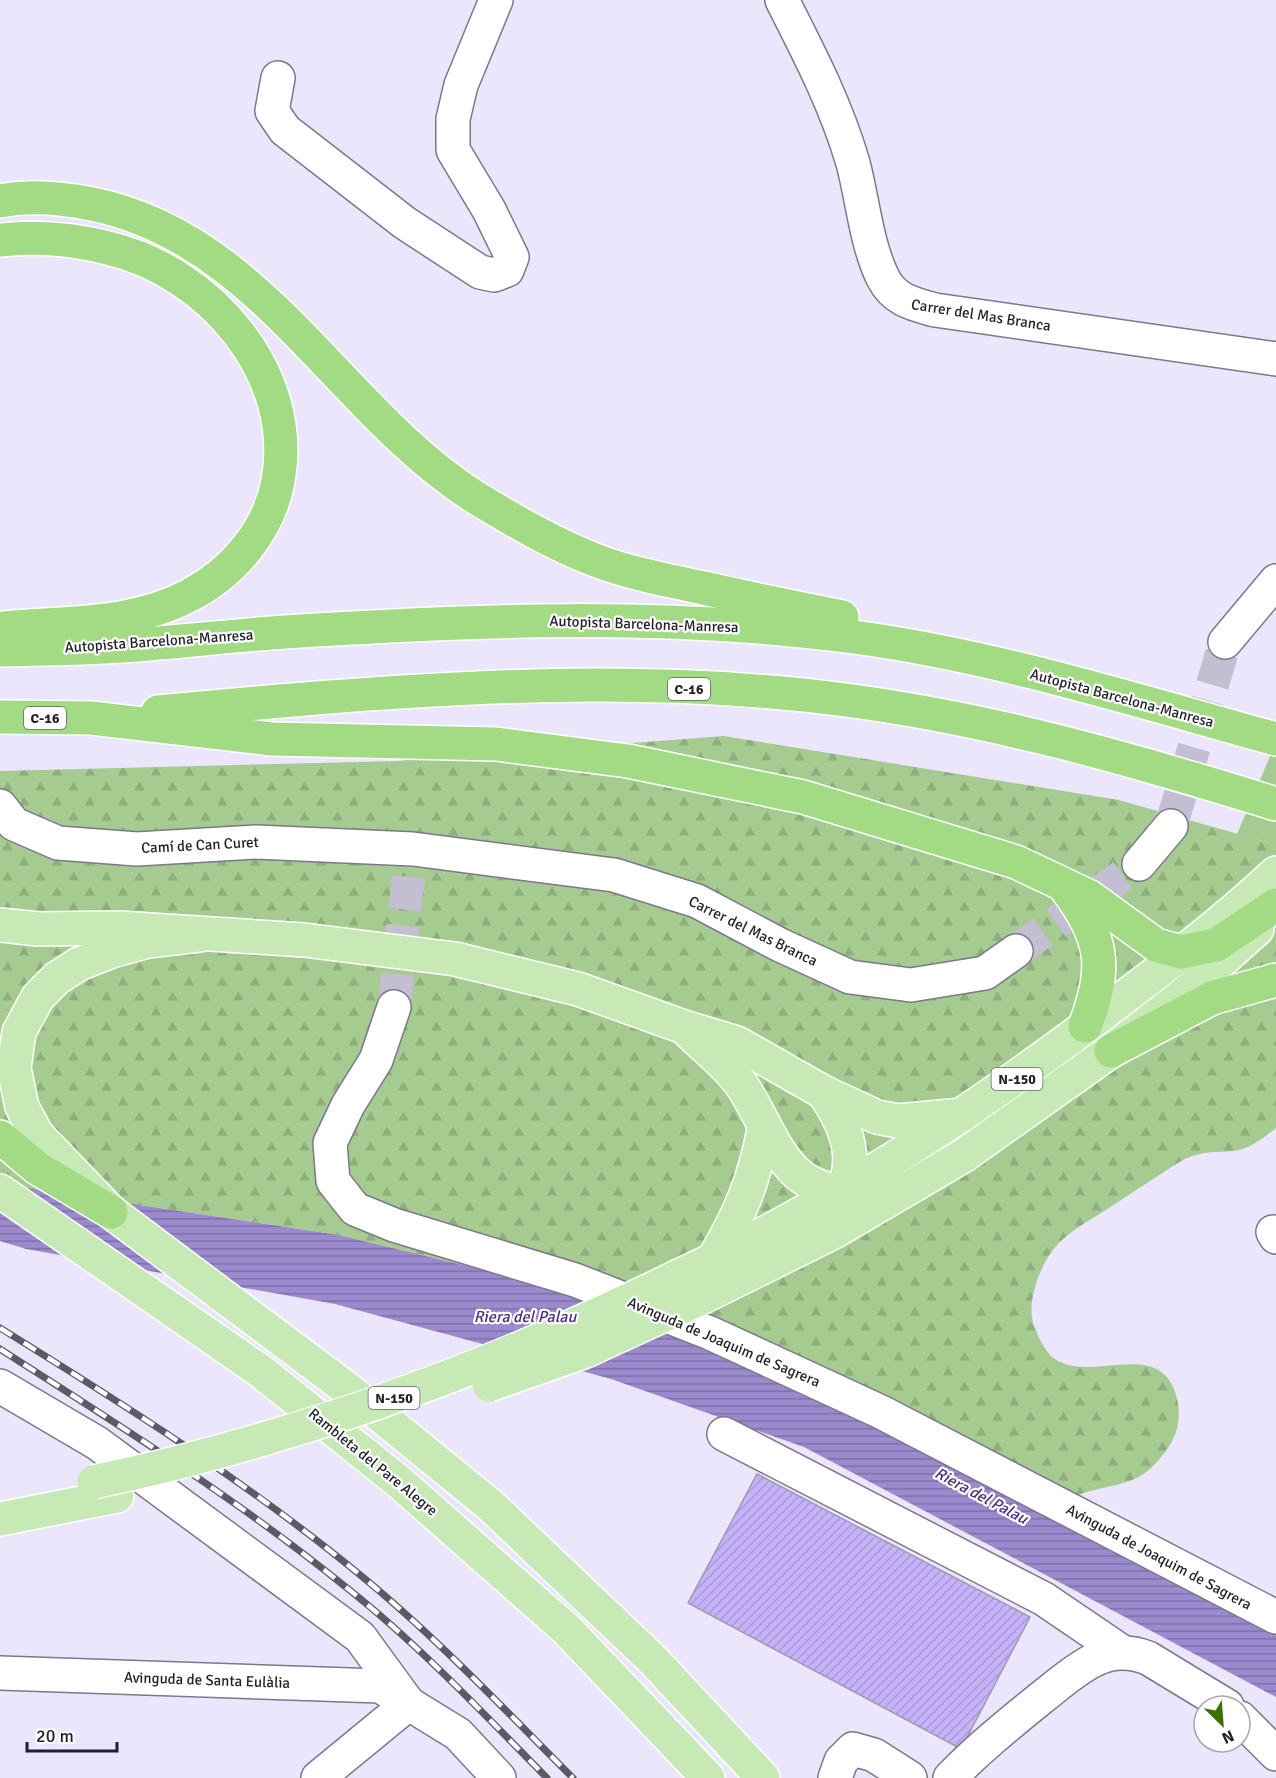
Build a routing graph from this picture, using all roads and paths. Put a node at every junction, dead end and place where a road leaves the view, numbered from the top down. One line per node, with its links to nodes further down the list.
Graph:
1 (496, 0): 3 (street)
2 (782, 0): 6 (street, Carrer del Mas Branca)
3 (278, 78)
4 (0, 201): 11 (highway)
5 (0, 240): 8 (highway)
6 (1276, 359)
7 (1276, 581): 9 (street)
8 (0, 629)
9 (1225, 642)
10 (0, 650): 11 (highway, Autopista Barcelona-Manresa)
11 (966, 659): 14 (highway, Autopista Barcelona-Manresa)
12 (0, 717): 13 (highway, C-16)
13 (91, 718): 15 (highway, C-16); 21 (highway)
14 (1276, 739)
15 (1276, 804)
16 (0, 806): 18 (street, Camí de Can Curet)
17 (1171, 826): 19 (street)
18 (411, 856): 25 (street, Carrer del Mas Branca)
19 (1139, 864)
20 (1275, 885): 26 (highway)
21 (1064, 886): 26 (highway); 29 (highway)
22 (1276, 911): 31 (main road, N-150)
23 (0, 925): 24 (main road)
24 (199, 935): 30 (main road); 39 (main road)
25 (1016, 951)
26 (1181, 952): 29 (main road, N-150)
27 (1276, 980): 31 (highway)
28 (394, 1006): 48 (street, Avinguda de Joaquim de Sagrera)
29 (1086, 1026): 33 (main road, N-150)
30 (684, 1028): 32 (main road); 34 (main road)
31 (1111, 1051): 36 (main road, N-150)
32 (823, 1092): 33 (main road); 38 (main road)
33 (962, 1116): 38 (main road, N-150)
34 (764, 1129): 38 (main road); 40 (main road)
35 (0, 1137): 39 (highway)
36 (963, 1156): 38 (main road); 41 (main road, N-150)
37 (0, 1191): 57 (main road, Rambleta del Pare Alegre)
38 (842, 1192): 40 (main road, N-150); 41 (main road)
39 (111, 1212): 58 (main road)
40 (713, 1260): 42 (main road, N-150)
41 (778, 1260): 42 (main road, N-150)
42 (690, 1287): 45 (main road, N-150, bridge)
43 (0, 1386): 52 (street)
44 (724, 1434): 49 (street)
45 (105, 1489): 46 (main road, N-150); 47 (main road, N-150)
46 (0, 1498)
47 (0, 1519)
48 (1276, 1617)
49 (1122, 1652): 51 (street); 61 (street)
50 (0, 1673): 52 (street, Avinguda de Santa Eulàlia)
51 (1207, 1694)
52 (408, 1704): 55 (street); 56 (street, Avinguda de Santa Eulàlia)
53 (1252, 1730): 54 (street)
54 (1276, 1754)
55 (318, 1778)
56 (499, 1778)
57 (708, 1778)
58 (763, 1778)
59 (835, 1778): 60 (street)
60 (910, 1778)
61 (950, 1778)

